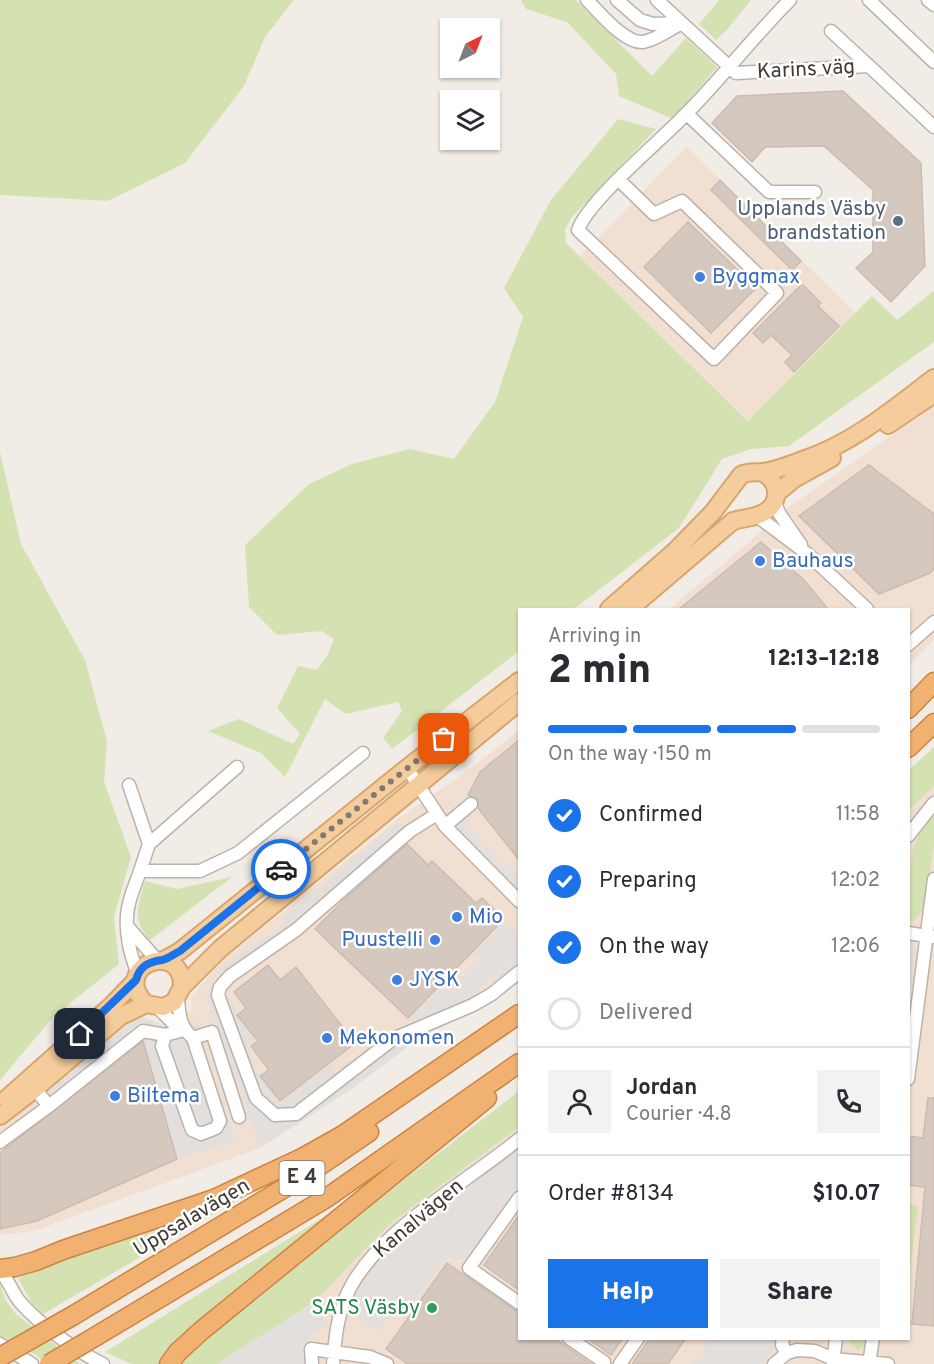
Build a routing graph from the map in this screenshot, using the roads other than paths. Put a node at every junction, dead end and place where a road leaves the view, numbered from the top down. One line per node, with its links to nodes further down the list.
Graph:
1 (587, 0): 8 (street)
2 (617, 0): 8 (street)
3 (790, 0): 12 (street, Karins väg)
4 (869, 0): 10 (street)
5 (928, 0): 7 (street)
6 (659, 1): 8 (street)
7 (934, 5)
8 (682, 23): 12 (street)
9 (831, 31): 11 (street)
10 (934, 62)
11 (869, 66): 12 (street, Karins väg); 14 (street, Karins väg)
12 (729, 67): 13 (street, Karins väg)
13 (687, 114): 15 (street, Karins väg); 16 (street)
14 (934, 127)
15 (619, 180): 15 (street, Karins väg)
16 (815, 192)
17 (934, 378): 19 (main road)
18 (934, 393): 21 (main road)
19 (762, 472): 20 (main road); 21 (main road)
20 (732, 488): 22 (main road); 24 (main road)
21 (776, 497): 22 (main road); 23 (street)
22 (753, 516): 23 (street); 25 (main road)
23 (809, 555): 26 (street)
24 (610, 608)
25 (631, 608)
26 (866, 608)
27 (934, 622): 28 (street)
28 (910, 643)
29 (518, 682): 37 (main road)
30 (934, 682): 32 (highway)
31 (518, 703): 38 (main road)
32 (910, 707)
33 (934, 723): 34 (highway)
34 (910, 746)
35 (363, 753): 46 (street)
36 (237, 767): 45 (street)
37 (407, 768): 38 (street); 52 (main road)
38 (418, 784): 42 (street); 55 (main road)
39 (129, 785): 45 (street)
40 (934, 803): 44 (street)
41 (471, 804): 43 (street)
42 (437, 814): 43 (street); 53 (street)
43 (445, 826): 48 (street)
44 (910, 833)
45 (148, 844): 46 (street)
46 (140, 871): 49 (street)
47 (934, 879): 51 (street)
48 (518, 900)
49 (127, 925): 52 (street); 54 (street)
50 (910, 933): 51 (street)
51 (931, 937): 62 (street)
52 (160, 960): 54 (main road); 55 (main road)
53 (518, 973)
54 (137, 977): 56 (main road); 65 (main road)
55 (180, 992): 56 (main road); 59 (street)
56 (151, 1005): 59 (street); 64 (main road)
57 (518, 1015): 72 (highway)
58 (518, 1025): 81 (highway, Uppsalavägen / E 4, bridge)
59 (185, 1033): 60 (street); 60 (street); 68 (street)
60 (165, 1035): 66 (street)
61 (518, 1064): 87 (highway, E 4, bridge)
62 (910, 1067)
63 (518, 1074): 89 (highway)
64 (35, 1089): 66 (street); 67 (main road)
65 (0, 1105)
66 (49, 1106): 70 (street)
67 (0, 1116)
68 (239, 1117)
69 (518, 1140): 82 (street, Kanalvägen)
70 (0, 1142)
71 (518, 1199): 73 (street)
72 (0, 1270): 88 (street)
73 (518, 1302)
74 (572, 1340): 84 (street)
75 (637, 1340): 92 (street)
76 (783, 1340): 80 (street)
77 (836, 1340): 83 (street)
78 (873, 1340): 85 (street)
79 (0, 1344): 86 (street)
80 (787, 1353): 83 (street); 93 (street)
81 (0, 1357)
82 (334, 1358): 90 (street); 91 (street)
83 (833, 1361): 85 (street)
84 (604, 1362)
85 (869, 1363): 94 (street)
86 (32, 1364)
87 (49, 1364)
88 (103, 1364)
89 (169, 1364)
90 (312, 1364)
91 (387, 1364)
92 (620, 1364)
93 (774, 1364)
94 (888, 1364)

